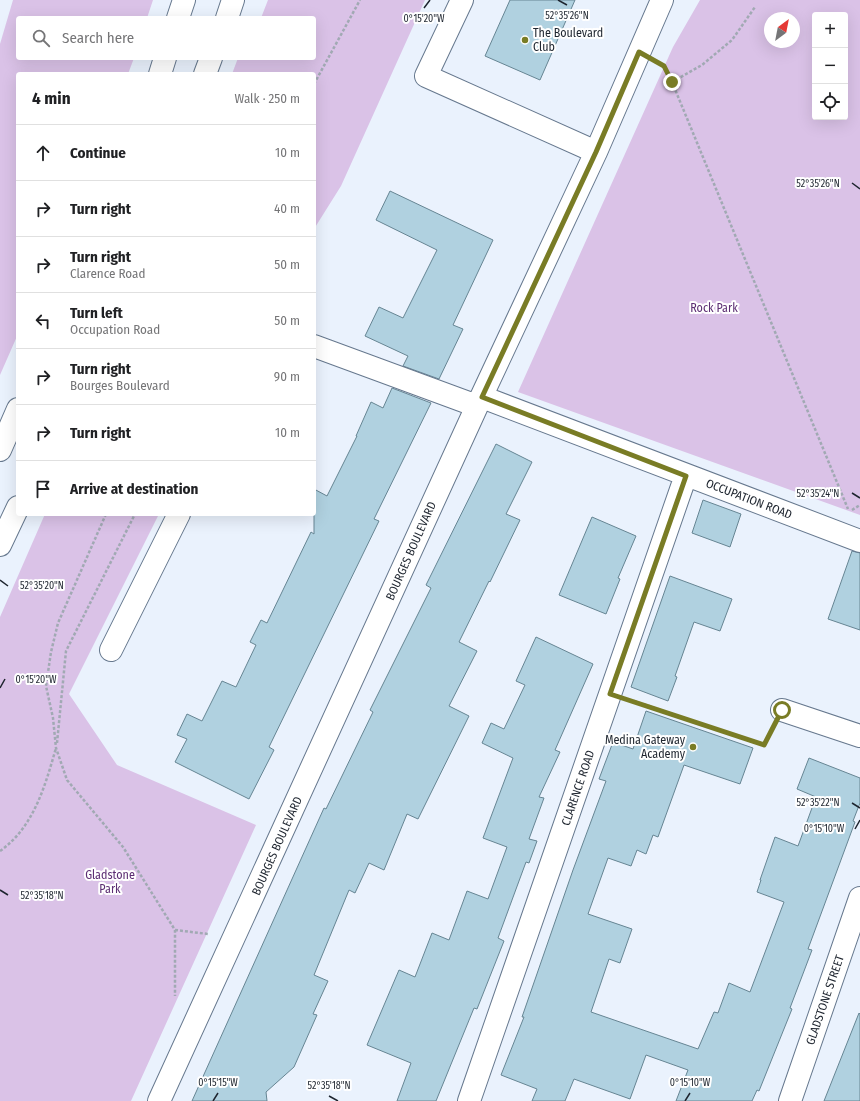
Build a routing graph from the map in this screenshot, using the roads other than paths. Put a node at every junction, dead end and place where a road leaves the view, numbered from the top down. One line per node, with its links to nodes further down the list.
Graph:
1 (184, 0): 5 (street)
2 (234, 0): 6 (street)
3 (462, 0): 11 (street)
4 (662, 0): 11 (street, BOURGES BOULEVARD)
5 (179, 16)
6 (228, 16)
7 (164, 60): 9 (street)
8 (211, 60): 10 (street)
9 (161, 72)
10 (206, 72)
11 (596, 152): 13 (street, BOURGES BOULEVARD)
12 (316, 347): 13 (street, OCCUPATION ROAD)
13 (479, 401): 16 (street, OCCUPATION ROAD); 25 (street, BOURGES BOULEVARD)
14 (16, 414): 15 (street)
15 (0, 450)
16 (686, 476): 19 (street, OCCUPATION ROAD); 26 (street, CLARENCE ROAD)
17 (16, 511): 20 (street)
18 (178, 516): 21 (street)
19 (860, 541)
20 (0, 545)
21 (111, 650)
22 (782, 710): 23 (street)
23 (860, 736)
24 (860, 898): 27 (street, GLADSTONE STREET)
25 (159, 1101)
26 (469, 1101)
27 (790, 1101)

